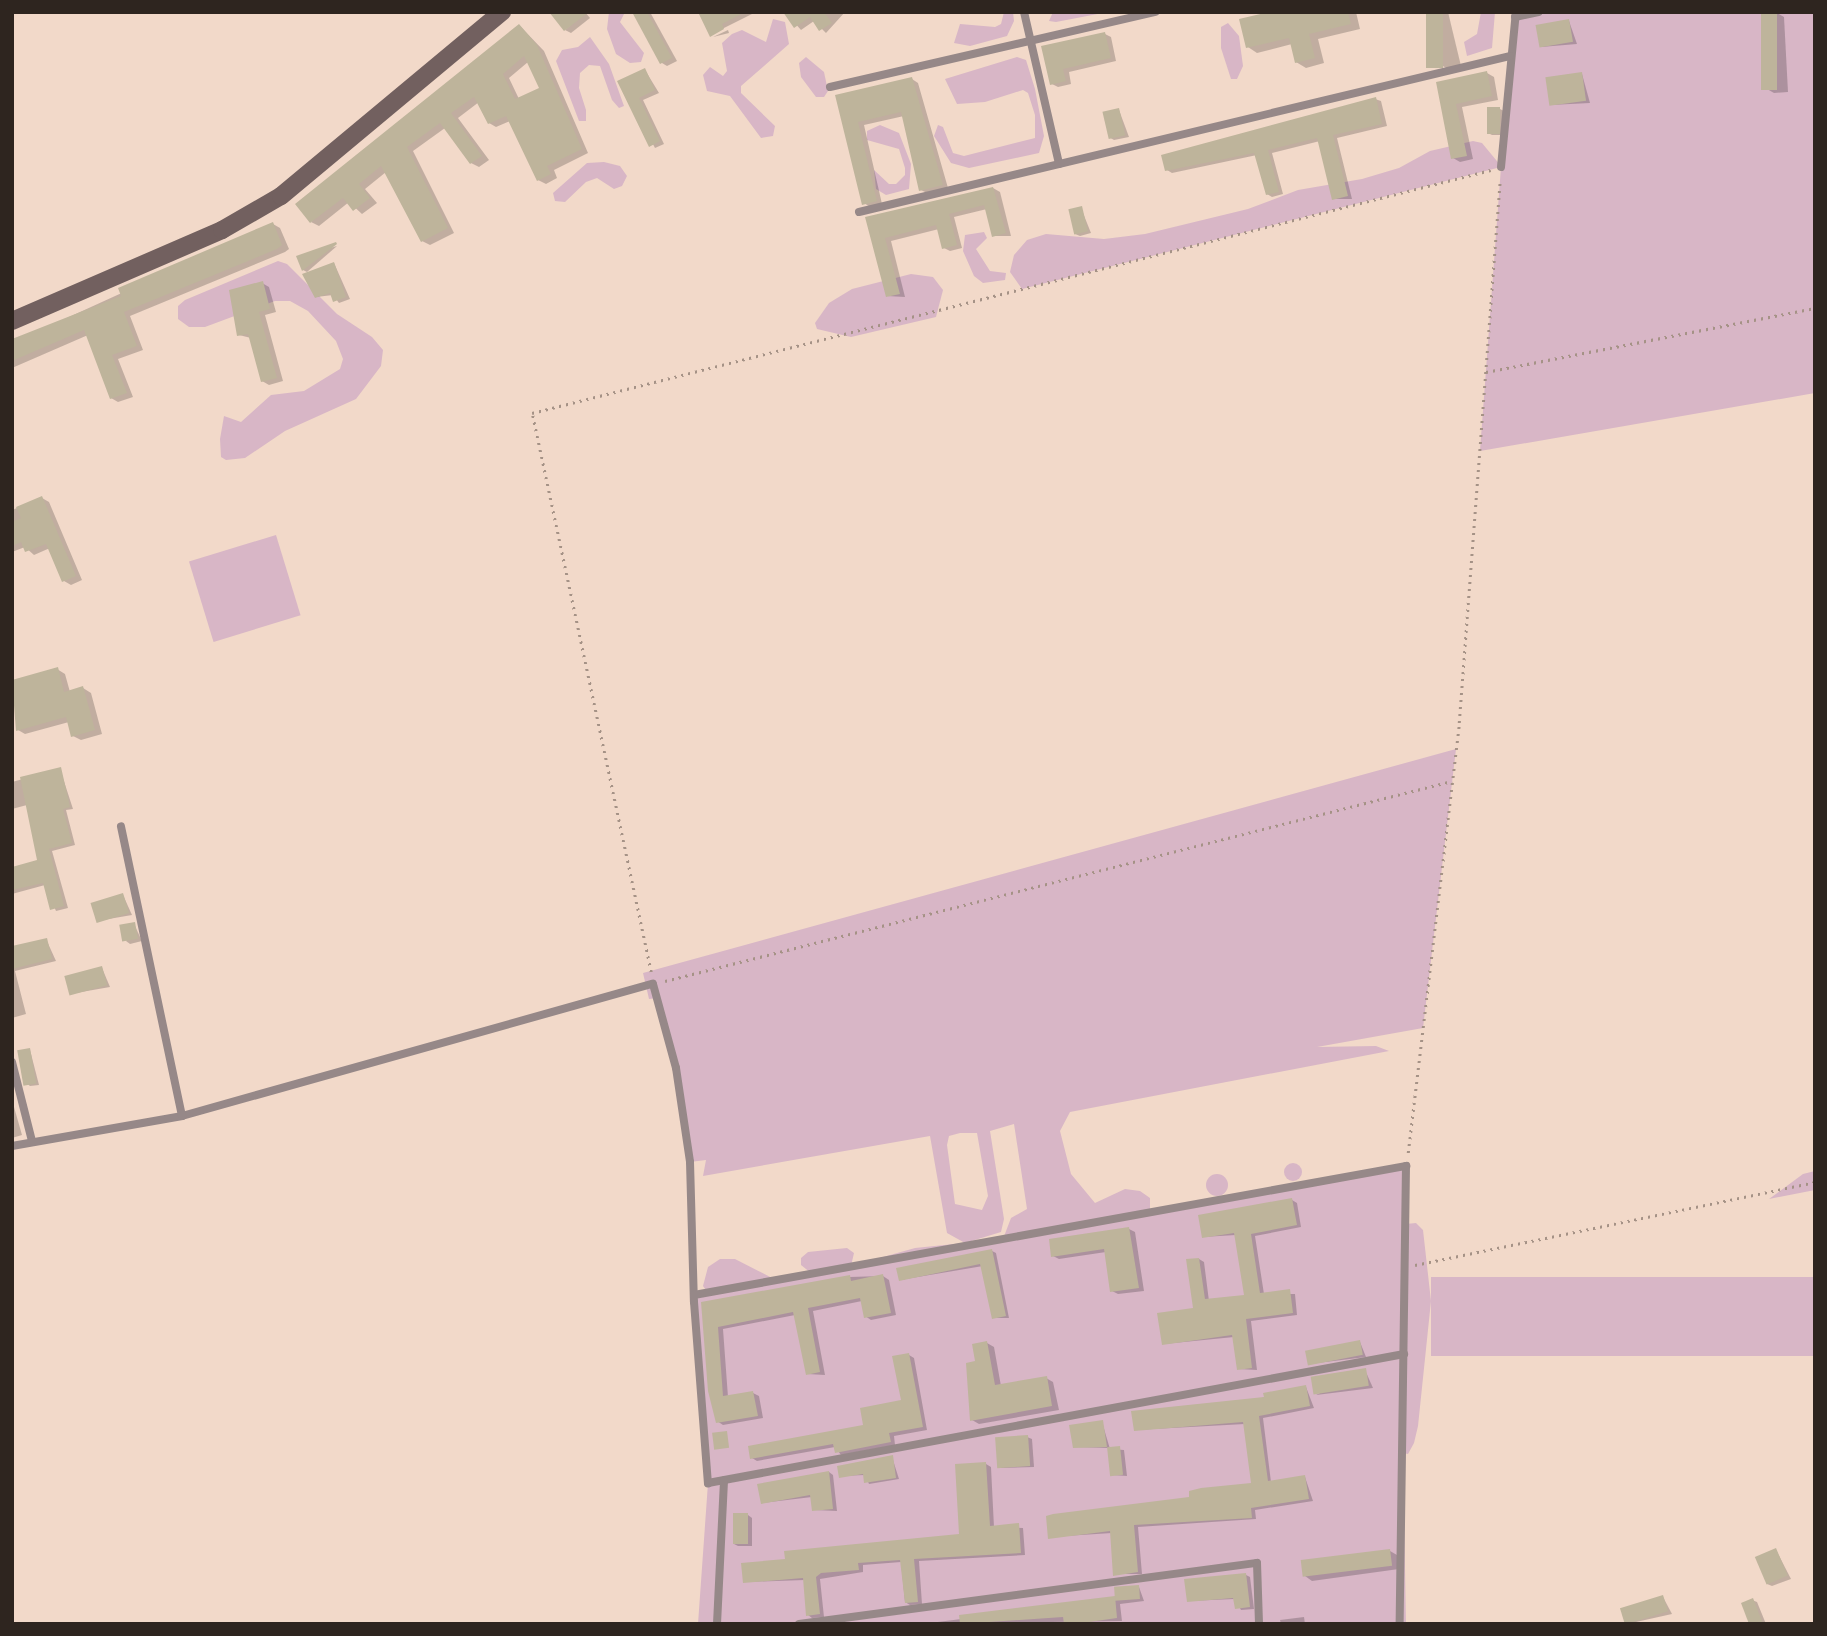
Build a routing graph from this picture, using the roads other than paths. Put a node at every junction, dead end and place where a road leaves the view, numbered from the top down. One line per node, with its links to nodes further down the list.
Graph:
1 (502, 12): 12 (main road)
2 (1024, 12): 6 (lane)
3 (1155, 12): 6 (lane)
4 (1538, 12): 5 (lane)
5 (1515, 14): 7 (lane)
6 (1031, 41): 8 (lane); 9 (lane)
7 (1510, 56): 9 (lane); 10 (lane)
8 (831, 87)
9 (1059, 164): 11 (lane)
10 (1502, 167)
11 (859, 212)
12 (12, 320)
13 (121, 826): 15 (lane)
14 (12, 1062): 16 (lane)
15 (183, 1116): 16 (lane); 18 (lane)
16 (33, 1141): 17 (lane)
17 (12, 1146)
18 (694, 1295): 19 (lane); 20 (lane)
19 (1404, 1354): 20 (lane); 24 (lane)
20 (724, 1480): 21 (lane)
21 (717, 1624)
22 (799, 1624): 23 (lane)
23 (1259, 1624)
24 (1400, 1624)

